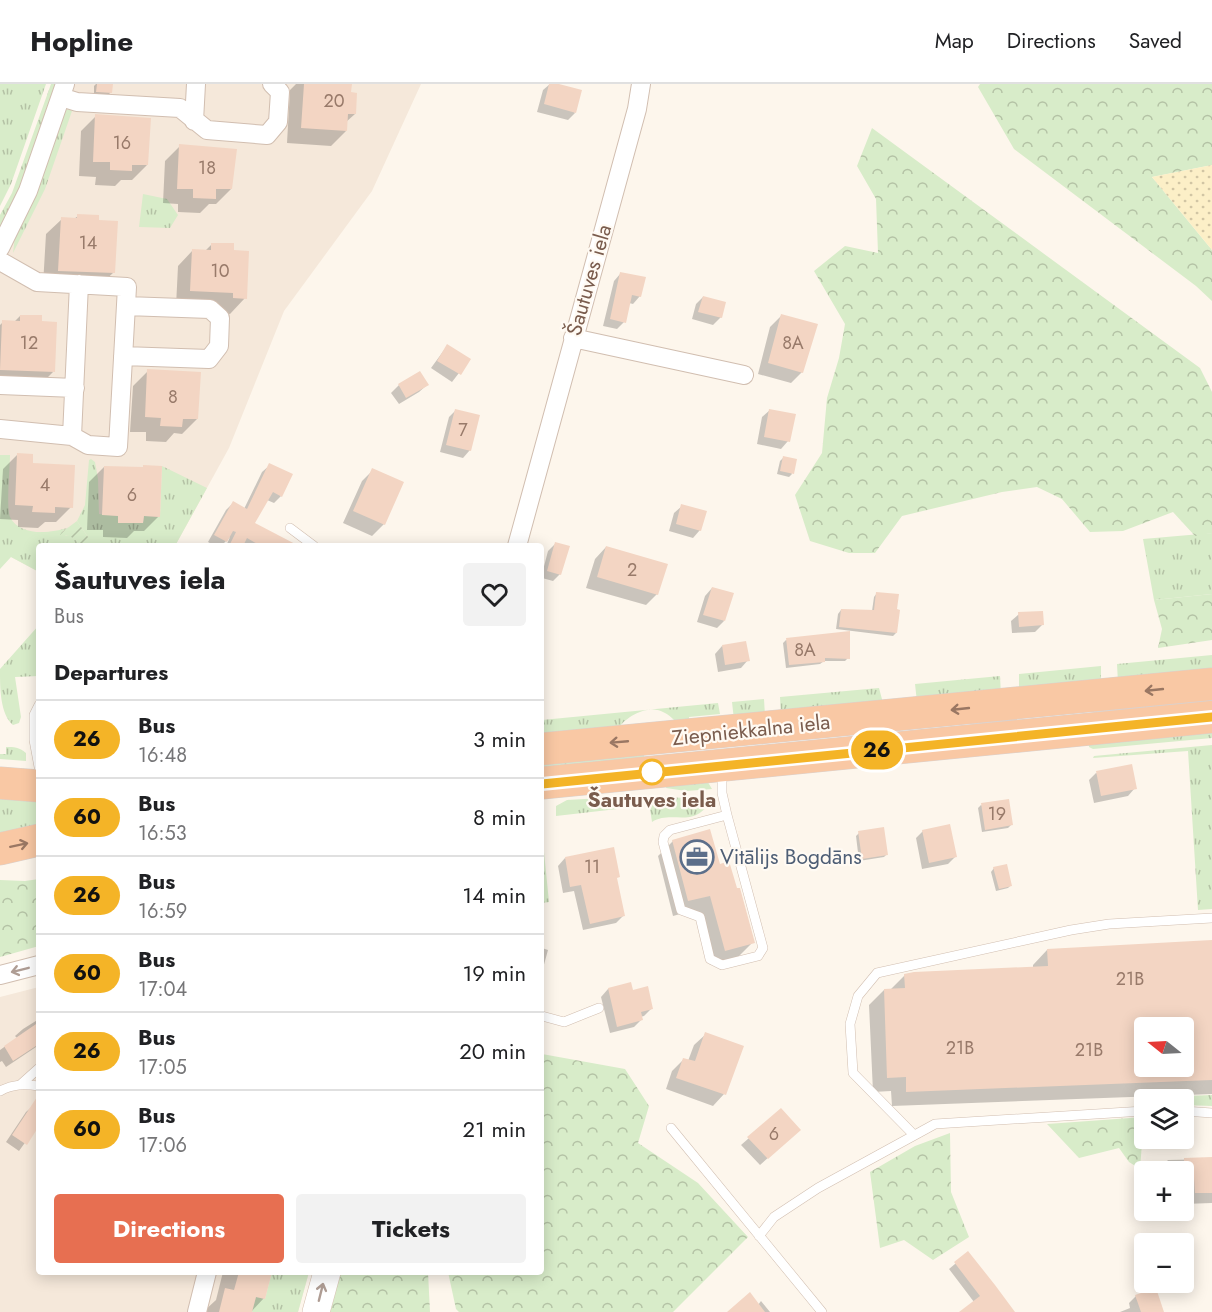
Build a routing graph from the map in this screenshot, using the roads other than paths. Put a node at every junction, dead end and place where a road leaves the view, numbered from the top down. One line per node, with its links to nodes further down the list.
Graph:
1 (196, 84): 5 (street)
2 (272, 84): 5 (street)
3 (641, 84): 10 (street, Šautuves iela)
4 (63, 90): 5 (street); 6 (street)
5 (194, 121)
6 (0, 248)
7 (0, 261): 8 (street)
8 (79, 284): 9 (street); 14 (street)
9 (126, 306): 11 (street); 11 (street)
10 (573, 338): 12 (street); 19 (street, Šautuves iela)
11 (123, 356): 16 (street)
12 (744, 375)
13 (0, 385): 14 (street)
14 (75, 388): 16 (street)
15 (0, 429): 16 (street)
16 (72, 436)
17 (290, 528): 18 (lane)
18 (310, 543)
19 (518, 543)
20 (1212, 684): 24 (highway, Ziepniekkalna iela, one-way to 24)
21 (36, 711): 23 (lane)
22 (1212, 717): 26 (highway, Ziepniekkalna iela)
23 (36, 732)
24 (660, 738): 25 (highway, Ziepniekkalna iela, one-way to 25); 27 (highway)
25 (544, 749)
26 (722, 765): 27 (highway, Ziepniekkalna iela); 31 (lane)
27 (665, 771): 29 (highway, Ziepniekkalna iela)
28 (0, 783): 30 (highway)
29 (544, 783)
30 (36, 786)
31 (727, 815): 31 (lane)
32 (36, 841): 33 (highway, one-way to 32)
33 (0, 849)
34 (1212, 918): 47 (lane)
35 (36, 966): 36 (street, one-way to 36)
36 (0, 975)
37 (599, 1008): 38 (lane)
38 (544, 1017)
39 (36, 1071): 40 (lane)
40 (20, 1085): 41 (lane); 42 (lane)
41 (36, 1086)
42 (0, 1091)
43 (1134, 1112): 47 (lane)
44 (1194, 1112): 45 (lane)
45 (1212, 1113)
46 (671, 1128): 48 (lane)
47 (914, 1135): 48 (lane)
48 (759, 1236): 53 (lane)
49 (206, 1275): 51 (street)
50 (326, 1275): 52 (main road, one-way to 50)
51 (197, 1312)
52 (316, 1312)
53 (822, 1312)

